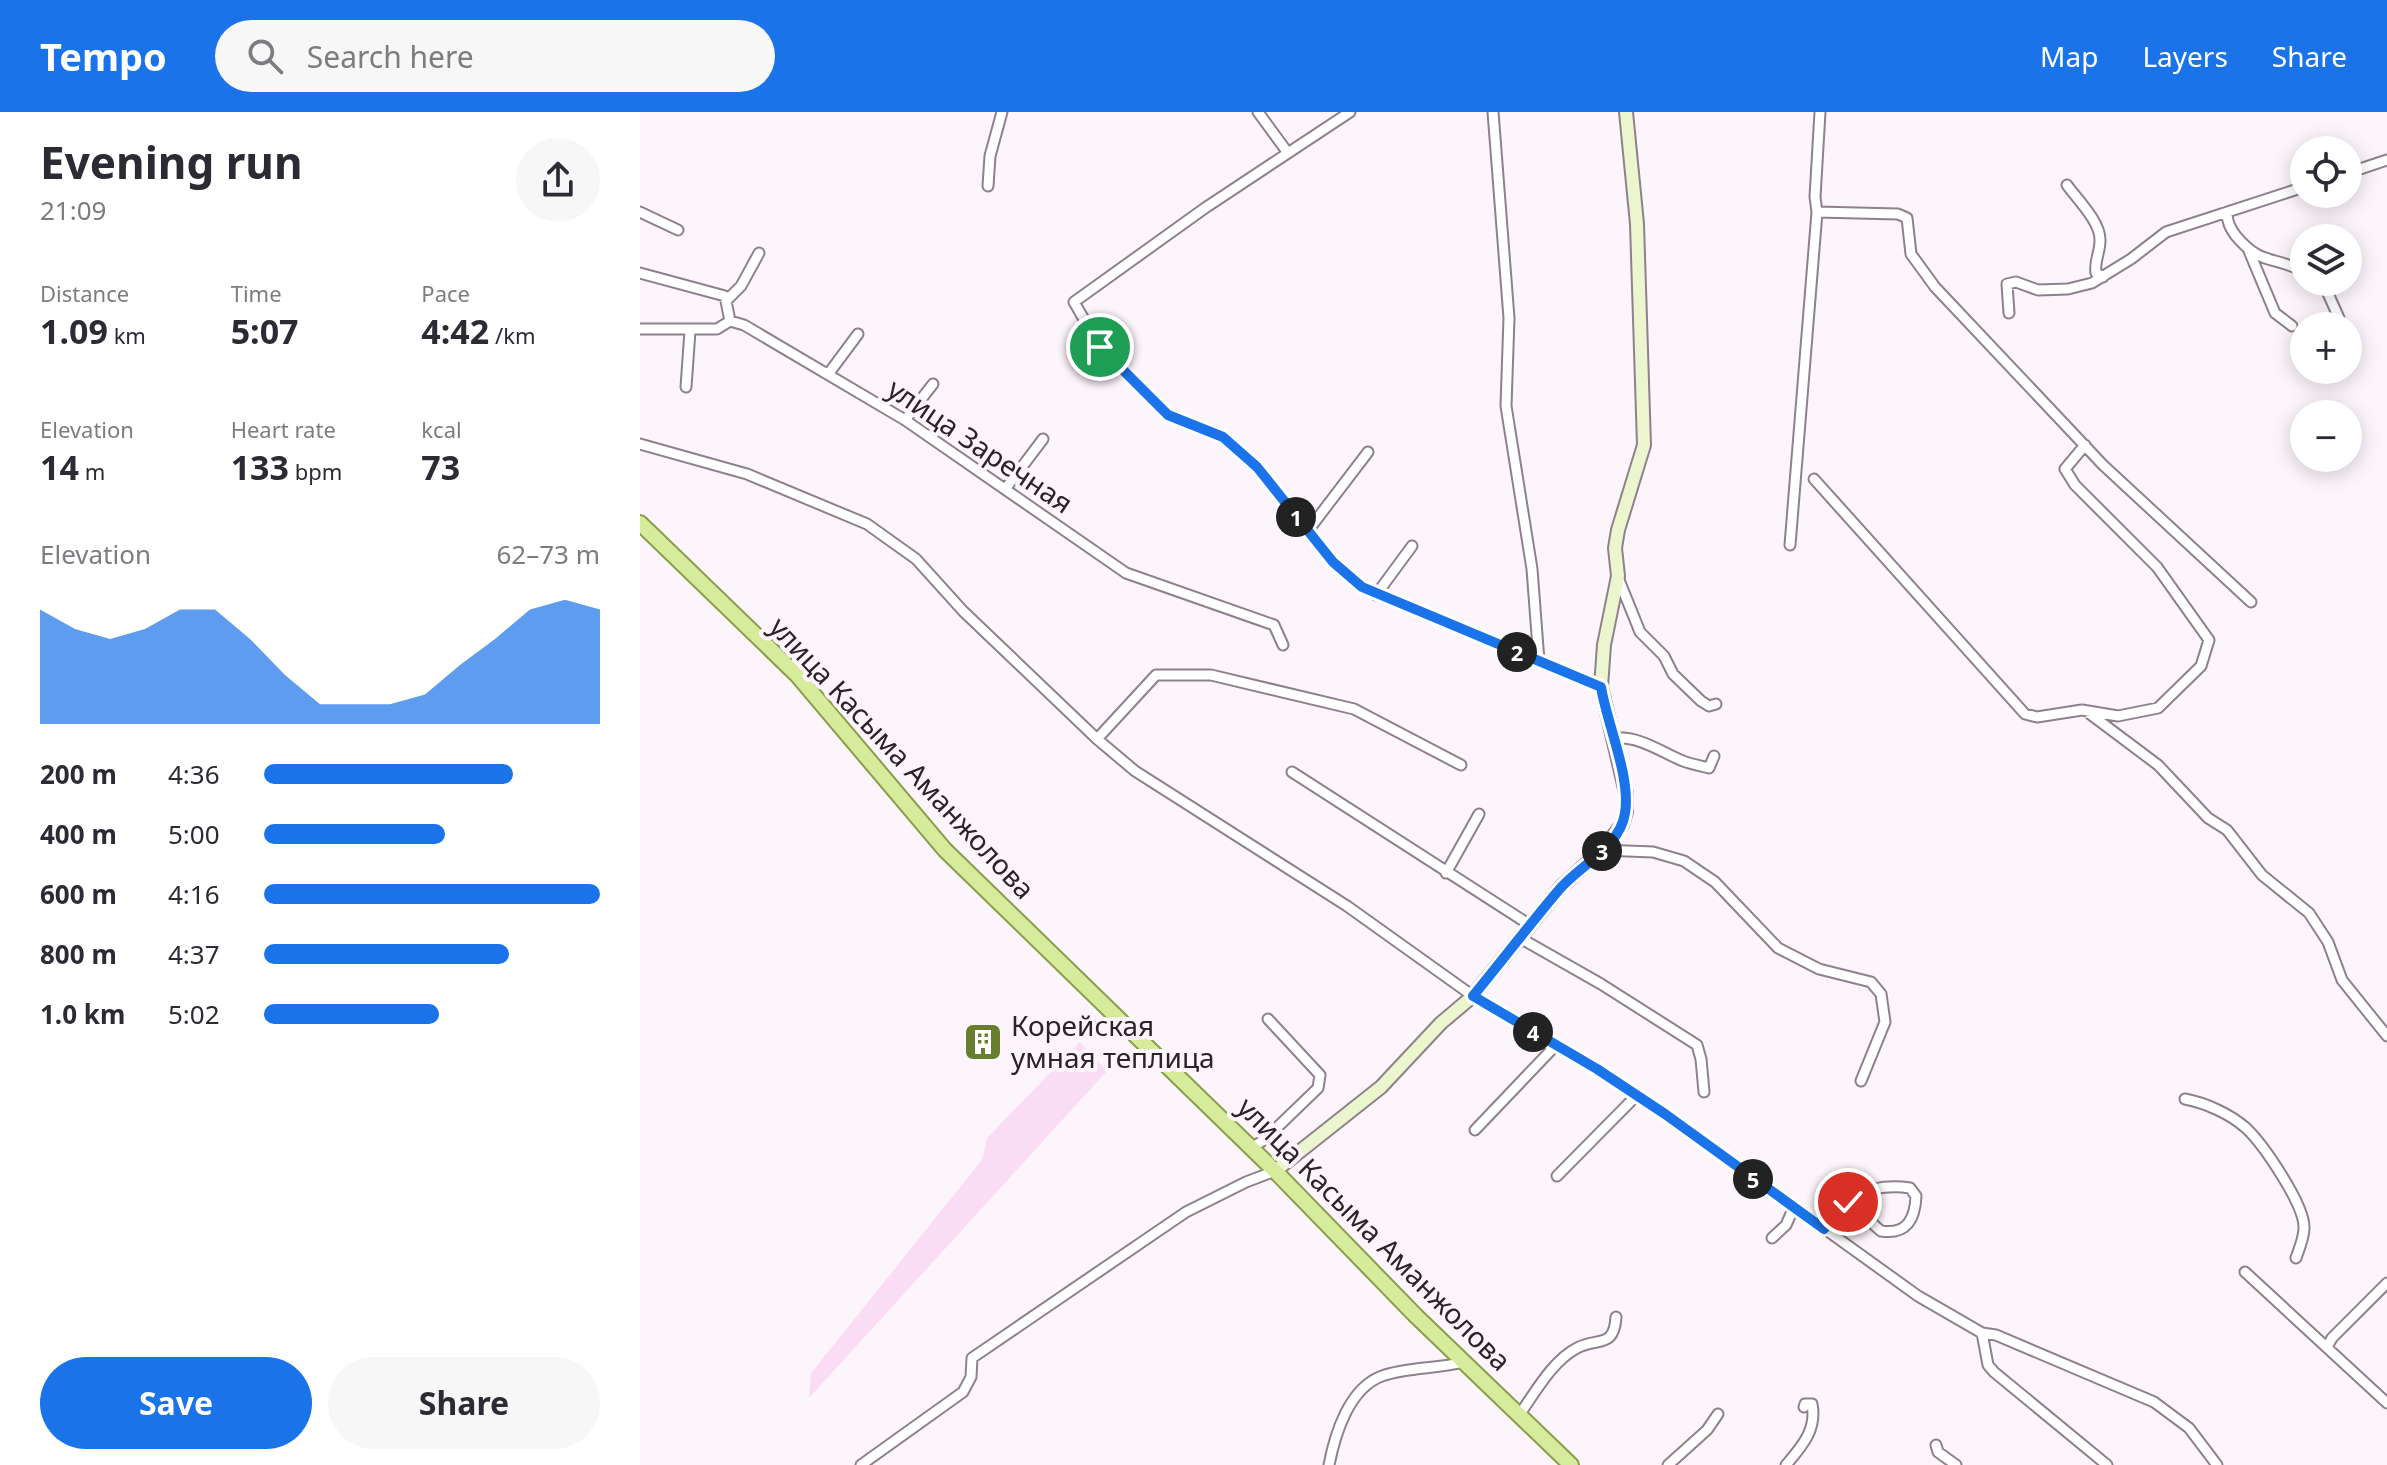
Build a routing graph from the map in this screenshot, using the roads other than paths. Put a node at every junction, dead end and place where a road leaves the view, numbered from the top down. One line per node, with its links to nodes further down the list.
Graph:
1 (1002, 112): 11 (street)
2 (1258, 112): 7 (street)
3 (1350, 112): 7 (street)
4 (1493, 112): 47 (street)
5 (1626, 112): 43 (street)
6 (1820, 112): 14 (street)
7 (1288, 153): 40 (street)
8 (2387, 160): 9 (street)
9 (2362, 168)
10 (2067, 185): 21 (street)
11 (988, 186)
12 (2290, 191): 15 (street)
13 (640, 212): 16 (street)
14 (1817, 212): 35 (street); 41 (street)
15 (2227, 212): 17 (street); 21 (street)
16 (678, 230)
17 (2249, 251): 19 (street); 25 (street)
18 (759, 253): 22 (street)
19 (2290, 267)
20 (640, 273): 22 (street)
21 (2103, 277): 23 (street)
22 (727, 300): 24 (street)
23 (2009, 313)
24 (730, 321): 27 (street); 29 (street, улица Заречная)
25 (2290, 324)
26 (640, 329): 27 (street)
27 (690, 331): 31 (street)
28 (858, 334): 29 (street)
29 (829, 373): 32 (street, улица Заречная)
30 (933, 384): 32 (street)
31 (686, 387)
32 (905, 420): 38 (street, улица Заречная)
33 (1043, 439): 38 (street)
34 (640, 444): 52 (street)
35 (2085, 445): 45 (street); 50 (street)
36 (1368, 452): 40 (street)
37 (1814, 479): 50 (street)
38 (1006, 488): 46 (street, улица Заречная)
39 (640, 523): 70 (main road, улица Касыма Аманжолова)
40 (1307, 532): 44 (street)
41 (1790, 545)
42 (1412, 546): 44 (street)
43 (1618, 576): 48 (street); 49 (street)
44 (1376, 595): 47 (street)
45 (2251, 602)
46 (1283, 645)
47 (1539, 661): 48 (street)
48 (1601, 687): 51 (street)
49 (1716, 704)
50 (2087, 712): 63 (street)
51 (1614, 738): 53 (street); 57 (street)
52 (1097, 739): 54 (street); 61 (street)
53 (1714, 756)
54 (1461, 765)
55 (1292, 772): 58 (street)
56 (1479, 814): 58 (street)
57 (1602, 850): 59 (street); 65 (street)
58 (1446, 873): 59 (street)
59 (1530, 925): 60 (street)
60 (1520, 938): 61 (street); 66 (street)
61 (1473, 996): 64 (street); 71 (street)
62 (1268, 1019): 70 (street)
63 (2387, 1036)
64 (1556, 1045): 67 (street); 69 (street)
65 (1861, 1081)
66 (1704, 1092)
67 (1636, 1096): 72 (street); 73 (street)
68 (2185, 1099): 77 (street)
69 (1475, 1130)
70 (1251, 1148): 71 (main road, улица Касыма Аманжолова)
71 (1275, 1171): 83 (main road, улица Касыма Аманжолова); 89 (street)
72 (1557, 1176)
73 (1794, 1207): 75 (street); 76 (street)
74 (1845, 1208): 74 (street); 75 (street)
75 (1824, 1229): 81 (street)
76 (1772, 1238)
77 (2296, 1258)
78 (2245, 1272): 82 (street)
79 (2387, 1283): 82 (street)
80 (1616, 1317): 87 (street)
81 (1982, 1333): 95 (street); 96 (street)
82 (2327, 1347): 84 (street)
83 (1464, 1362): 87 (main road, улица Касыма Аманжолова); 90 (street)
84 (2387, 1403)
85 (1804, 1407): 93 (street)
86 (1718, 1414): 92 (street)
87 (1519, 1415): 91 (main road, улица Касыма Аманжолова)
88 (1936, 1445): 94 (street)
89 (861, 1465)
90 (1329, 1465)
91 (1571, 1465)
92 (1668, 1465)
93 (1786, 1465)
94 (1956, 1465)
95 (2107, 1465)
96 (2217, 1465)

